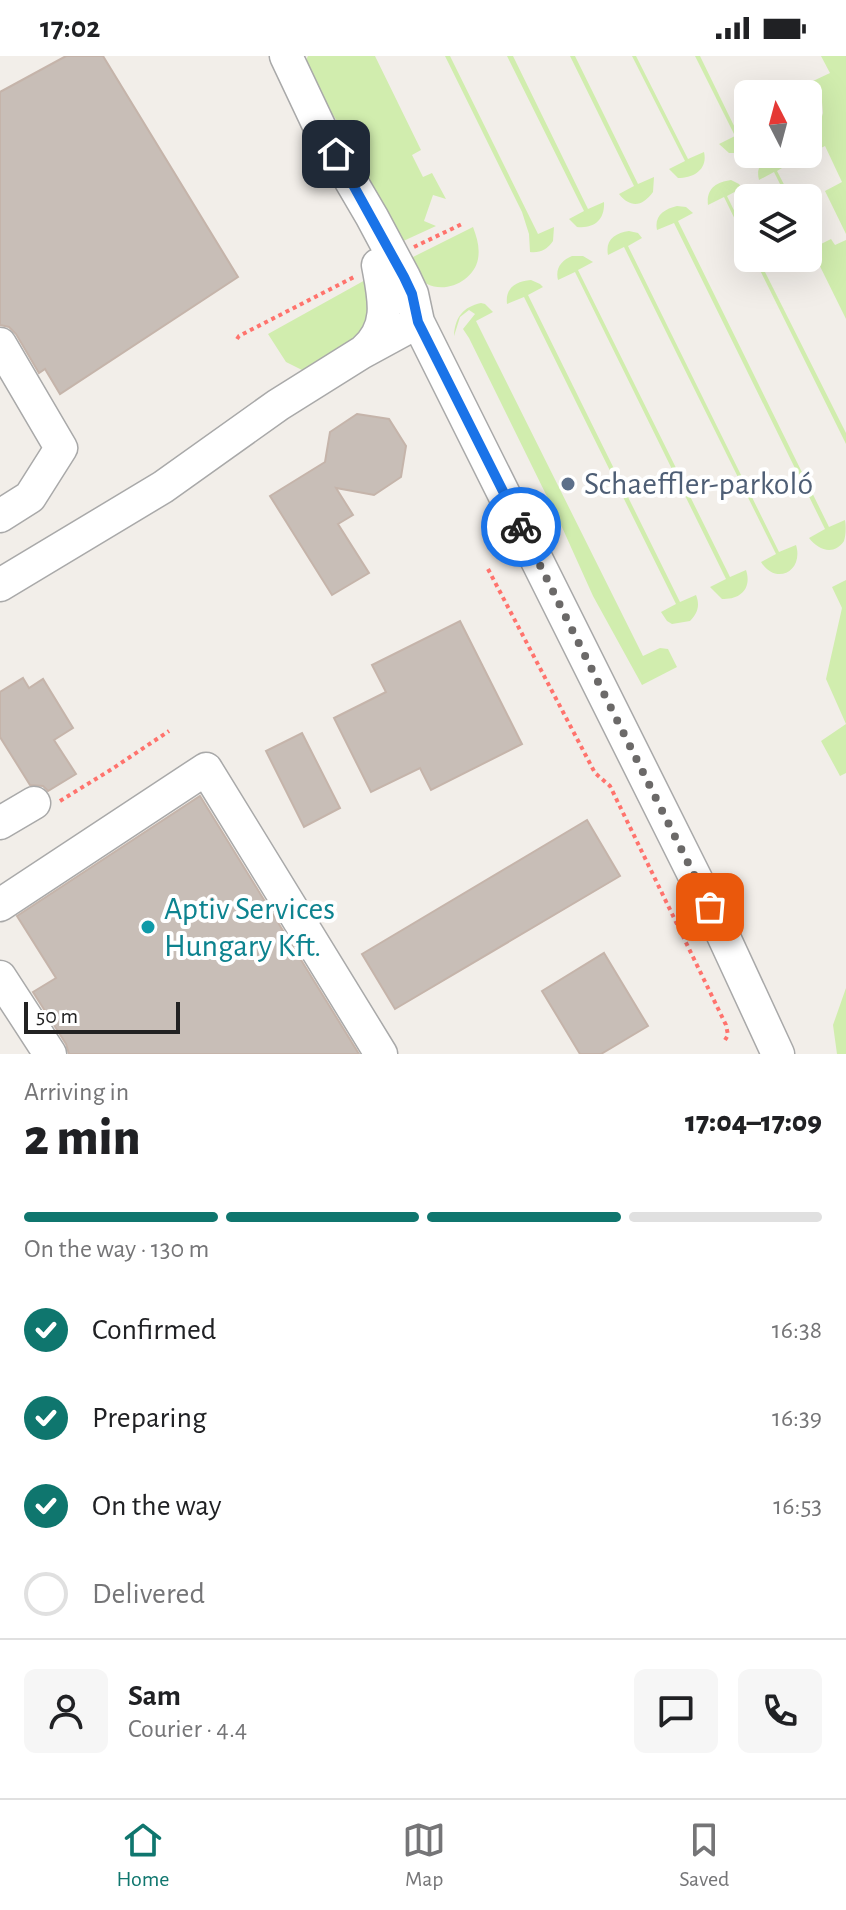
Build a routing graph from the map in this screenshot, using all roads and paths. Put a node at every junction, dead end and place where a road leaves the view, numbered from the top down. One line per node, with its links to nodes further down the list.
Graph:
1 (286, 56): 2 (street)
2 (321, 130): 5 (street); 6 (street)
3 (462, 224): 4 (path)
4 (411, 248)
5 (370, 268): 6 (street); 7 (path); 9 (street)
6 (418, 322): 9 (street); 20 (street)
7 (237, 339)
8 (0, 344): 10 (street)
9 (361, 353): 12 (street)
10 (0, 516)
11 (488, 569): 17 (path)
12 (0, 585)
13 (169, 731): 14 (path)
14 (19, 810)
15 (0, 905): 19 (street)
16 (0, 977): 18 (street)
17 (725, 1040)
18 (50, 1054)
19 (381, 1054)
20 (778, 1054)

